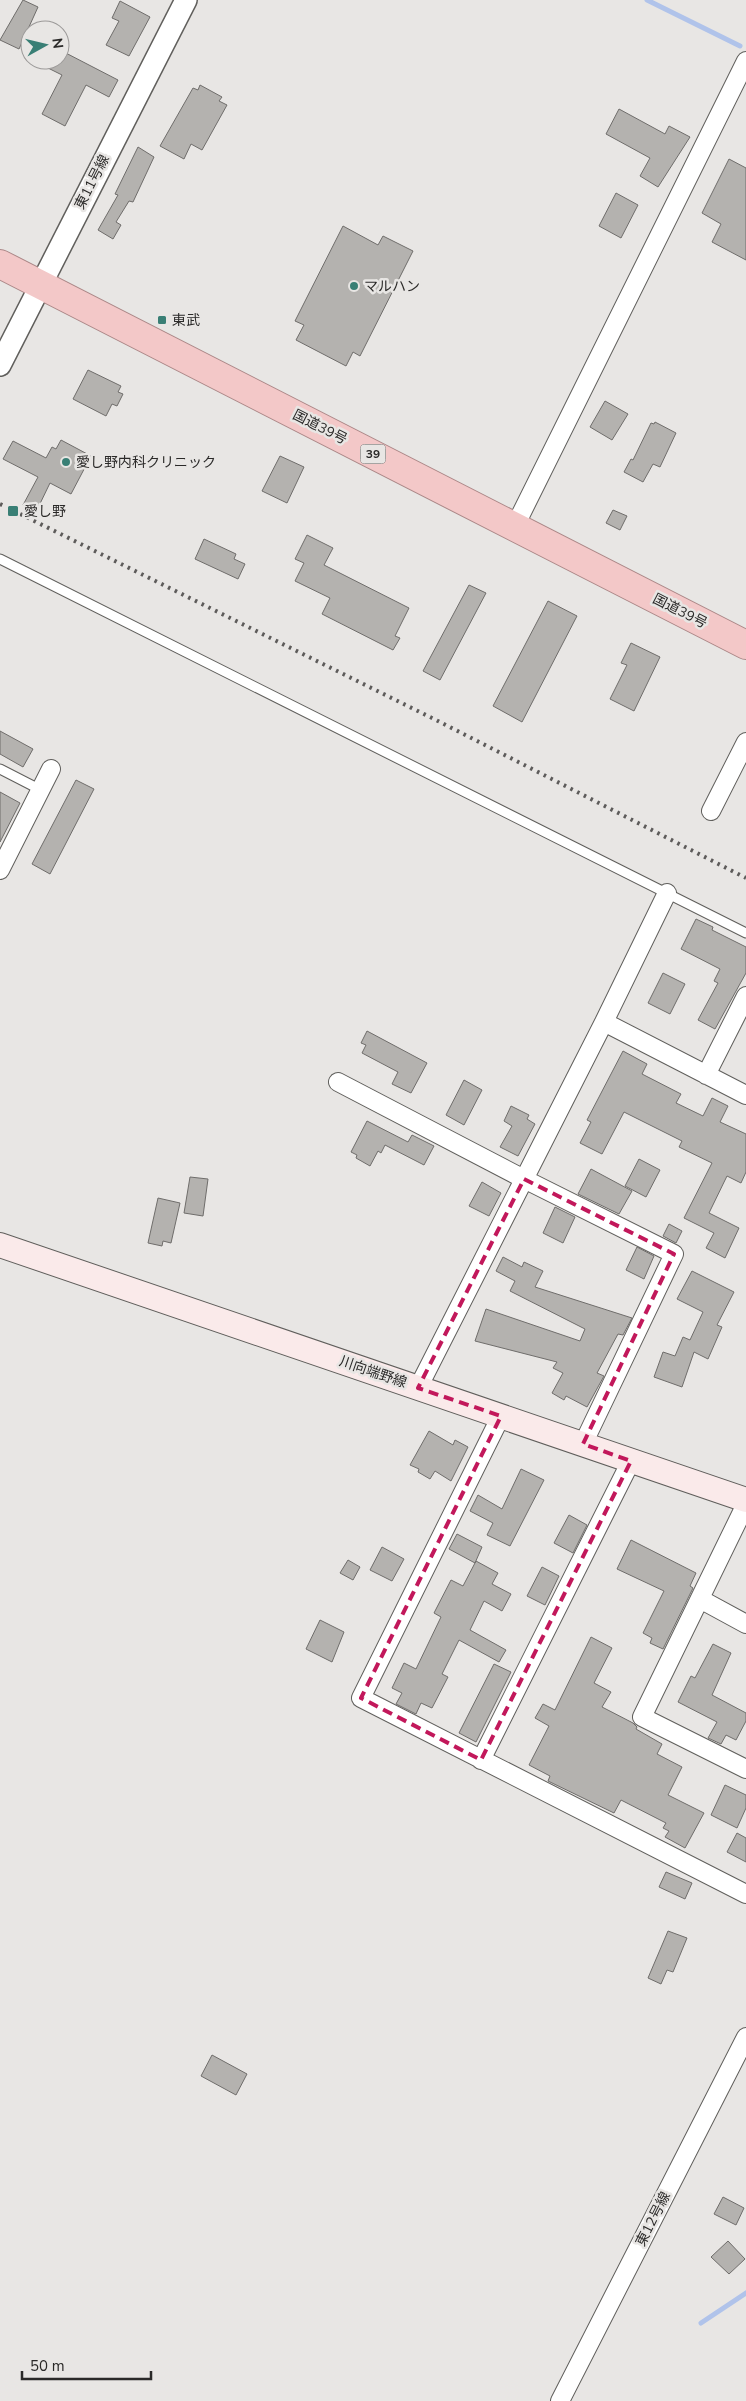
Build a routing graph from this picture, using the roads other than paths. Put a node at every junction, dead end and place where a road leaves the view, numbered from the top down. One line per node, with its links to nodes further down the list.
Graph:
1 (186, 0): 4 (street, 東11号線)
2 (746, 60): 6 (street)
3 (0, 264): 4 (highway, 国道39号 / 39)
4 (40, 284): 5 (street, 東11号線); 6 (highway, 国道39号 / 39)
5 (0, 365)
6 (515, 526): 8 (highway, 国道39号 / 39)
7 (0, 558): 16 (lane)
8 (746, 645)
9 (746, 742): 13 (street)
10 (0, 769): 12 (lane)
11 (51, 769): 12 (street)
12 (41, 790): 14 (street)
13 (711, 811)
14 (6, 844): 15 (street)
15 (0, 870)
16 (667, 893): 17 (lane); 19 (street)
17 (746, 933)
18 (746, 996): 20 (street)
19 (604, 1022): 20 (street); 23 (street)
20 (706, 1075): 22 (street)
21 (338, 1082): 23 (street)
22 (746, 1095)
23 (524, 1179): 25 (street); 27 (street)
24 (0, 1245): 25 (main road, 川向端野線)
25 (418, 1388): 26 (main road, 川向端野線)
26 (502, 1416): 27 (main road, 川向端野線); 33 (street)
27 (582, 1444): 28 (main road, 川向端野線)
28 (631, 1461): 29 (main road, 川向端野線); 33 (street)
29 (746, 1500)
30 (746, 1504): 31 (street)
31 (700, 1600): 32 (street); 34 (street)
32 (746, 1624)
33 (481, 1760): 35 (street)
34 (746, 1770)
35 (746, 1894)
36 (746, 2037): 37 (street, 東12号線)
37 (560, 2401)

